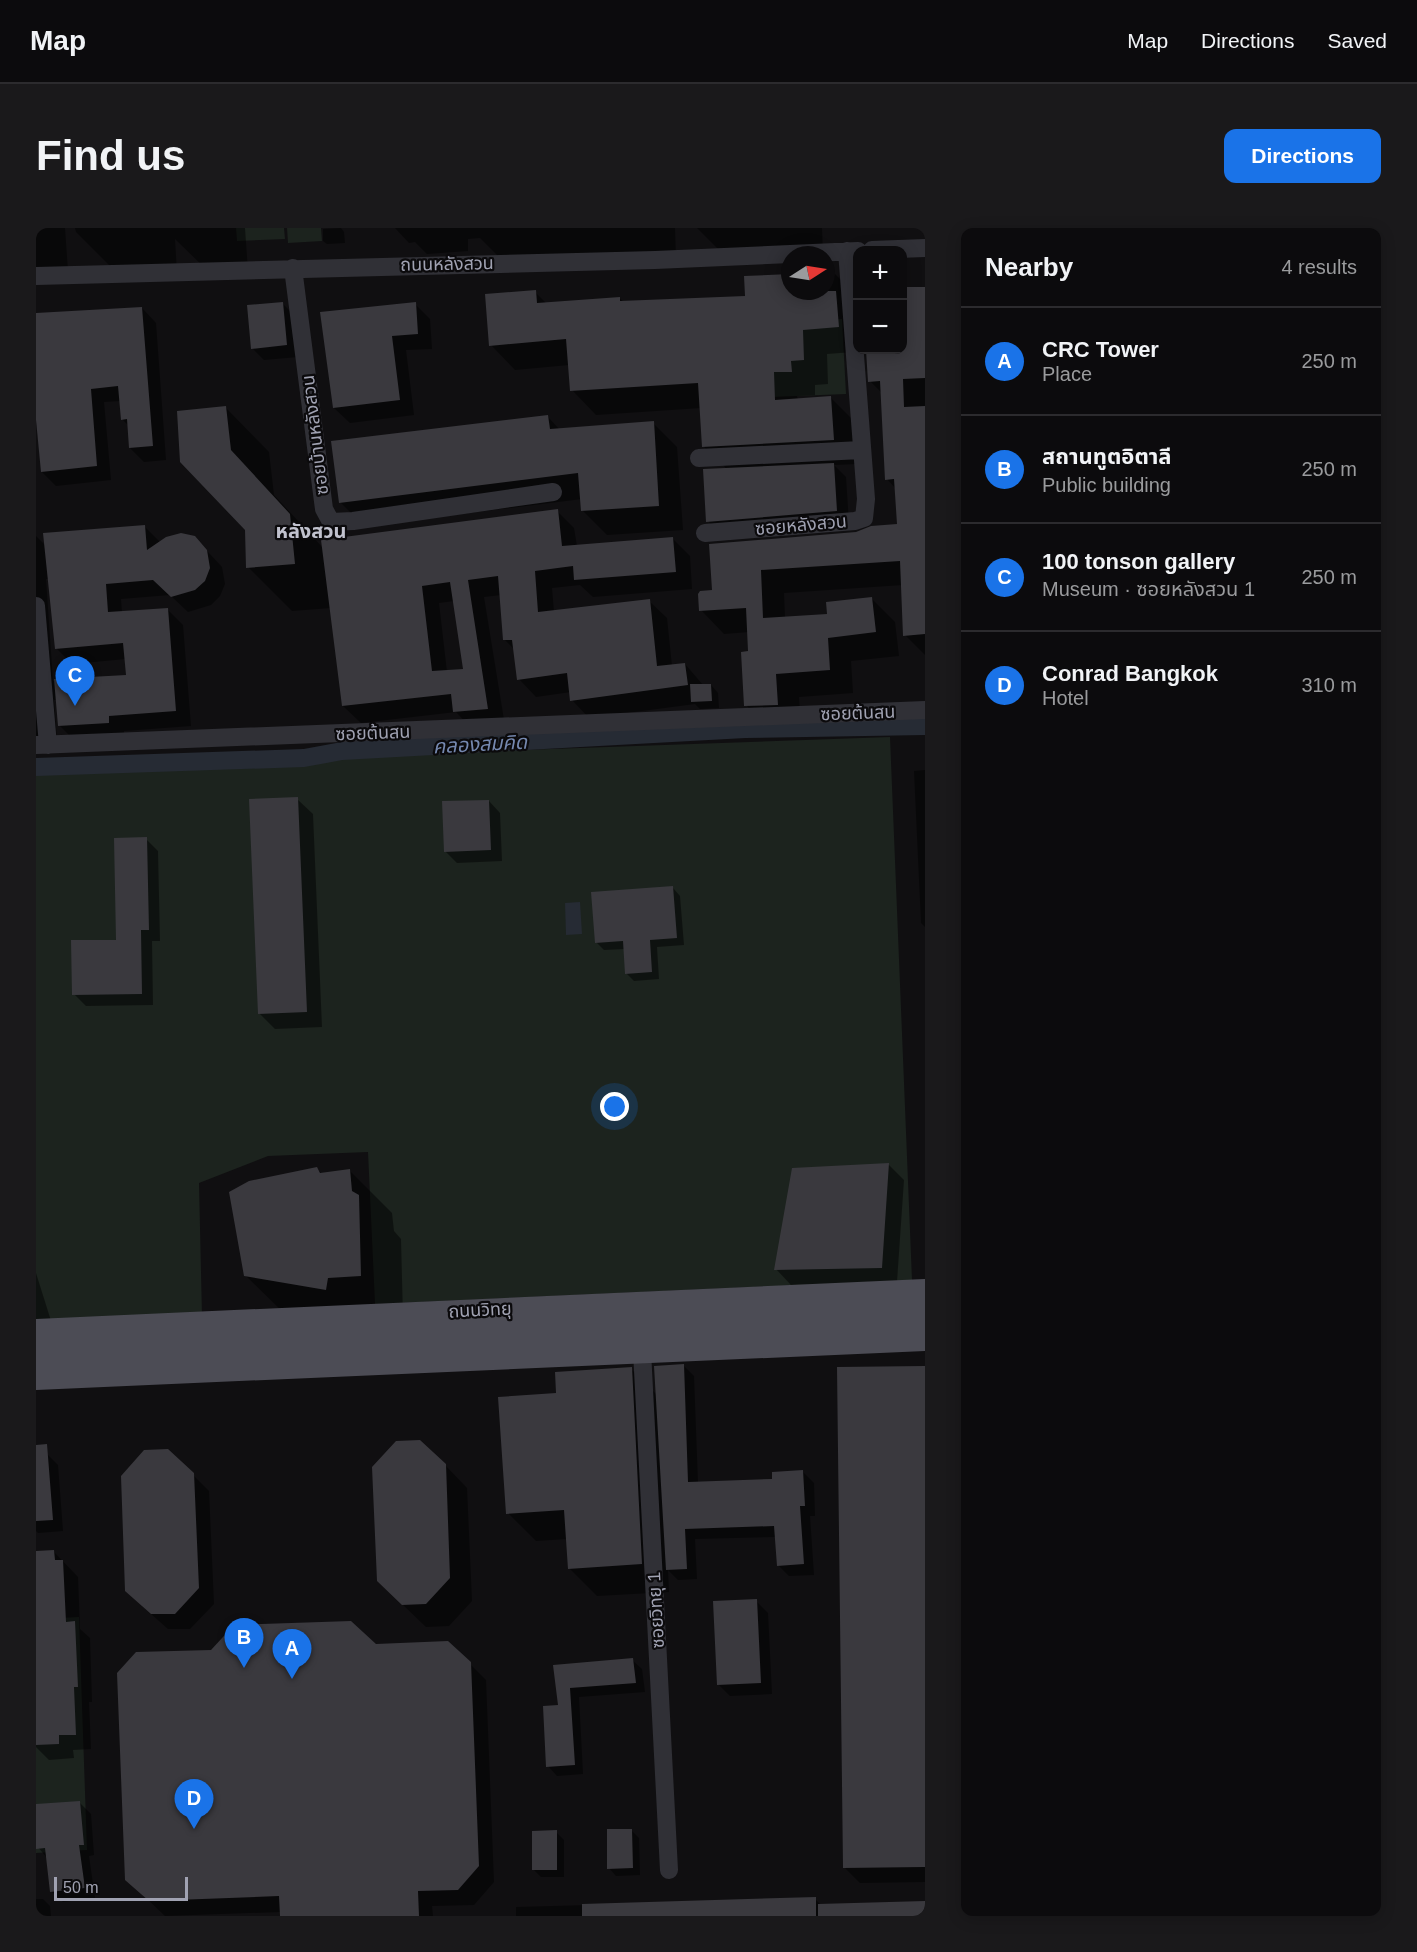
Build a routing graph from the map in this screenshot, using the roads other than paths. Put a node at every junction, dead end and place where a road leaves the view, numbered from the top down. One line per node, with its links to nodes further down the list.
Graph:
1 (925, 248): 2 (street)
2 (907, 249)
3 (852, 251): 4 (street, ถนนหลังสวน); 6 (street, ซอยหลังสวน)
4 (293, 268): 5 (street, ถนนหลังสวน); 8 (street, ซอยบ้านหลังสวน)
5 (36, 276)
6 (861, 450): 7 (street); 9 (street, ซอยหลังสวน)
7 (699, 459)
8 (553, 492)
9 (705, 533)
10 (36, 606): 12 (street)
11 (925, 710): 12 (street, ซอยต้นสน)
12 (42, 745)
13 (925, 1291): 15 (main road, ถนนวิทยุ)
14 (925, 1315): 19 (main road, ถนนวิทยุ)
15 (36, 1330)
16 (925, 1339): 17 (main road, ถนนวิทยุ)
17 (642, 1351): 19 (main road, ถนนวิทยุ); 21 (street, ซอยวิทยุ 1)
18 (36, 1354): 19 (main road, ถนนวิทยุ)
19 (128, 1362): 20 (main road, ถนนวิทยุ)
20 (36, 1378)
21 (669, 1870)

